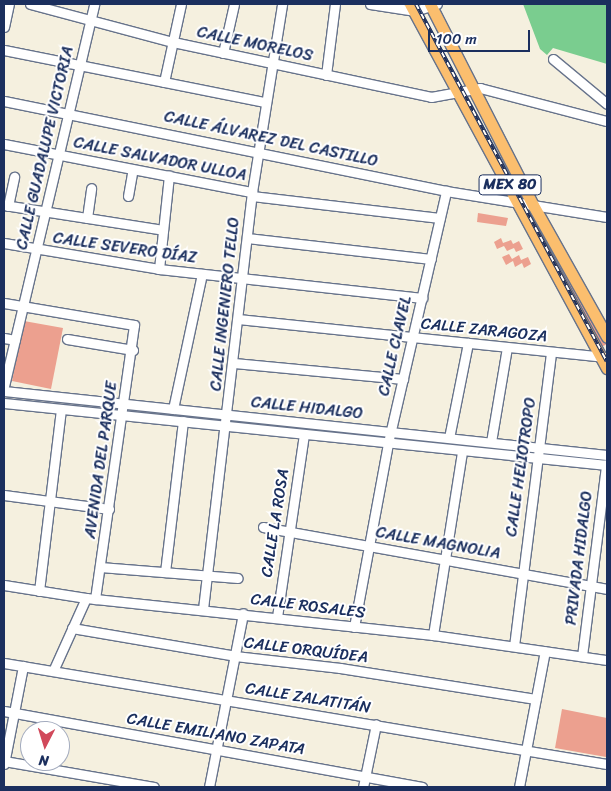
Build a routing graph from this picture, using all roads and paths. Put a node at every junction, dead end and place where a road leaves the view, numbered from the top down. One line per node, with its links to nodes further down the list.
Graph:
1 (9, 4): 12 (street)
2 (30, 4): 11 (street, CALLE MORELOS)
3 (94, 4): 11 (street, CALLE GUADALUPE VICTORIA)
4 (181, 4): 13 (street)
5 (234, 4): 15 (street)
6 (282, 4): 17 (street, CALLE INGENIERO TELLO)
7 (335, 4): 19 (street)
8 (370, 4): 10 (street)
9 (433, 5): 10 (street); 21 (main road, MEX 80)
10 (412, 8): 22 (main road, MEX 80)
11 (90, 20): 13 (street, CALLE MORELOS); 18 (street, CALLE GUADALUPE VICTORIA)
12 (4, 27)
13 (172, 42): 15 (street, CALLE MORELOS); 20 (street)
14 (4, 50): 18 (street)
15 (223, 53): 17 (street, CALLE MORELOS)
16 (553, 59): 25 (street)
17 (272, 63): 19 (street, CALLE MORELOS); 24 (street, CALLE INGENIERO TELLO)
18 (80, 66): 20 (street); 26 (street, CALLE GUADALUPE VICTORIA)
19 (326, 74): 22 (street, CALLE MORELOS)
20 (164, 82): 24 (street)
21 (475, 88): 22 (street, CALLE MORELOS); 27 (street); 39 (main road, MEX 80)
22 (457, 93): 38 (main road, MEX 80)
23 (4, 101): 26 (street, CALLE ÁLVAREZ DEL CASTILLO)
24 (265, 102): 29 (street, CALLE INGENIERO TELLO)
25 (607, 104)
26 (68, 114): 29 (street, CALLE ÁLVAREZ DEL CASTILLO); 30 (street, CALLE GUADALUPE VICTORIA)
27 (607, 121)
28 (4, 144): 30 (street, CALLE SALVADOR ULLOA)
29 (258, 151): 35 (street, CALLE ÁLVAREZ DEL CASTILLO); 36 (street, CALLE INGENIERO TELLO)
30 (59, 155): 31 (street, CALLE SALVADOR ULLOA); 41 (street, CALLE GUADALUPE VICTORIA)
31 (133, 169): 32 (street, CALLE SALVADOR ULLOA); 37 (street)
32 (170, 176): 36 (street, CALLE SALVADOR ULLOA); 45 (street)
33 (14, 177): 40 (street)
34 (90, 188): 43 (street)
35 (446, 191): 38 (street, CALLE ÁLVAREZ DEL CASTILLO); 44 (street, CALLE CLAVEL)
36 (252, 194): 44 (street, CALLE SALVADOR ULLOA); 46 (street, CALLE INGENIERO TELLO)
37 (128, 196)
38 (520, 203): 39 (street, CALLE ÁLVAREZ DEL CASTILLO); 66 (main road, MEX 80)
39 (533, 205): 42 (street, CALLE ÁLVAREZ DEL CASTILLO); 58 (main road, MEX 80)
40 (6, 206): 41 (street)
41 (46, 212): 43 (street); 48 (street, CALLE GUADALUPE VICTORIA)
42 (607, 217)
43 (87, 218): 45 (street)
44 (440, 218): 49 (street, CALLE CLAVEL)
45 (163, 230): 50 (street)
46 (247, 238): 49 (street); 52 (street, CALLE INGENIERO TELLO)
47 (4, 244): 48 (street, CALLE SEVERO DÍAZ)
48 (37, 250): 50 (street, CALLE SEVERO DÍAZ); 55 (street, CALLE GUADALUPE VICTORIA)
49 (430, 259): 53 (street, CALLE CLAVEL)
50 (159, 269): 51 (street, CALLE SEVERO DÍAZ)
51 (202, 274): 52 (street, CALLE SEVERO DÍAZ); 75 (street)
52 (242, 280): 53 (street, CALLE SEVERO DÍAZ); 56 (street, CALLE INGENIERO TELLO)
53 (422, 298): 57 (street, CALLE CLAVEL)
54 (4, 303): 55 (street)
55 (23, 307): 61 (street, CALLE GUADALUPE VICTORIA); 64 (street, AVENIDA DEL PARQUE)
56 (238, 319): 57 (street, CALLE ZARAGOZA); 67 (street, CALLE INGENIERO TELLO)
57 (413, 337): 62 (street, CALLE ZARAGOZA); 69 (street, CALLE CLAVEL)
58 (607, 337)
59 (4, 338): 61 (street)
60 (67, 339): 64 (street)
61 (15, 340): 70 (street, CALLE GUADALUPE VICTORIA)
62 (468, 343): 63 (street, CALLE ZARAGOZA); 82 (street)
63 (507, 347): 65 (street, CALLE ZARAGOZA); 83 (street)
64 (133, 350): 73 (street, AVENIDA DEL PARQUE)
65 (551, 352): 66 (street, CALLE ZARAGOZA); 85 (street, CALLE HELIOTROPO)
66 (605, 358): 68 (main road, MEX 80)
67 (234, 362): 69 (street); 77 (street, CALLE INGENIERO TELLO)
68 (607, 368)
69 (403, 379): 80 (street, CALLE CLAVEL)
70 (4, 386)
71 (4, 391): 73 (street, CALLE HIDALGO)
72 (4, 403): 74 (street, CALLE HIDALGO)
73 (124, 404): 75 (street, CALLE HIDALGO); 76 (street, AVENIDA DEL PARQUE)
74 (61, 409): 76 (street, CALLE HIDALGO); 91 (street)
75 (173, 409): 77 (street, CALLE HIDALGO)
76 (124, 415): 78 (street, CALLE HIDALGO); 92 (street, AVENIDA DEL PARQUE)
77 (228, 415): 79 (street, CALLE INGENIERO TELLO); 80 (street, CALLE HIDALGO)
78 (184, 422): 79 (street, CALLE HIDALGO); 98 (street)
79 (227, 426): 81 (street, CALLE HIDALGO); 100 (street, CALLE INGENIERO TELLO)
80 (391, 432): 82 (street, CALLE HIDALGO); 84 (street, CALLE CLAVEL)
81 (304, 434): 84 (street, CALLE HIDALGO); 94 (street, CALLE LA ROSA)
82 (449, 438): 83 (street, CALLE HIDALGO)
83 (491, 442): 85 (street, CALLE HIDALGO)
84 (388, 443): 86 (street, CALLE HIDALGO); 95 (street, CALLE CLAVEL)
85 (538, 448): 87 (street, CALLE HIDALGO); 88 (street, CALLE HELIOTROPO)
86 (462, 451): 88 (street, CALLE HIDALGO); 96 (street)
87 (607, 455)
88 (537, 458): 89 (street, CALLE HIDALGO); 99 (street, CALLE HELIOTROPO)
89 (607, 465): 103 (street, PRIVADA HIDALGO)
90 (4, 495): 91 (street)
91 (50, 501): 92 (street); 105 (street)
92 (109, 509): 97 (street, AVENIDA DEL PARQUE)
93 (263, 527): 94 (street, CALLE MAGNOLIA)
94 (289, 532): 95 (street, CALLE MAGNOLIA); 109 (street, CALLE LA ROSA)
95 (368, 546): 96 (street, CALLE MAGNOLIA); 110 (street, CALLE CLAVEL)
96 (444, 559): 99 (street, CALLE MAGNOLIA); 112 (street)
97 (100, 567): 98 (street); 106 (street, AVENIDA DEL PARQUE)
98 (165, 572): 100 (street)
99 (522, 573): 103 (street, CALLE MAGNOLIA); 113 (street, CALLE HELIOTROPO)
100 (207, 576): 101 (street); 107 (street, CALLE INGENIERO TELLO)
101 (238, 578)
102 (4, 586): 105 (street, CALLE ROSALES)
103 (590, 586): 104 (street, CALLE MAGNOLIA); 116 (street, PRIVADA HIDALGO)
104 (607, 589)
105 (39, 591): 106 (street, CALLE ROSALES)
106 (90, 598): 107 (street, CALLE ROSALES); 111 (street, AVENIDA DEL PARQUE)
107 (203, 609): 108 (street, CALLE ROSALES)
108 (243, 613): 109 (street, CALLE ROSALES); 115 (street)
109 (276, 617): 110 (street, CALLE ROSALES)
110 (354, 627): 112 (street, CALLE ROSALES)
111 (72, 628): 115 (street, CALLE ORQUÍDEA); 120 (street, AVENIDA DEL PARQUE)
112 (433, 635): 113 (street, CALLE ROSALES)
113 (514, 646): 114 (street, CALLE ROSALES)
114 (545, 651): 116 (street, CALLE ROSALES); 121 (street)
115 (235, 656): 121 (street, CALLE ORQUÍDEA); 122 (street)
116 (582, 656): 117 (street, CALLE ROSALES)
117 (607, 660)
118 (4, 663): 119 (street, CALLE ZALATITÁN)
119 (23, 666): 120 (street, CALLE ZALATITÁN); 124 (street)
120 (53, 671): 122 (street, CALLE ZALATITÁN)
121 (536, 699): 127 (street)
122 (226, 701): 125 (street, CALLE ZALATITÁN); 126 (street)
123 (4, 711): 124 (street, CALLE EMILIANO ZAPATA)
124 (14, 713): 126 (street, CALLE EMILIANO ZAPATA); 128 (street)
125 (376, 724): 127 (street, CALLE ZALATITÁN); 130 (street)
126 (217, 748): 130 (street, CALLE EMILIANO ZAPATA); 132 (street)
127 (526, 749): 129 (street, CALLE ZALATITÁN); 135 (street)
128 (4, 762): 131 (street)
129 (607, 764)
130 (365, 777): 133 (street); 134 (street, CALLE EMILIANO ZAPATA)
131 (154, 787)
132 (209, 787)
133 (363, 787)
134 (422, 787)
135 (519, 787)

